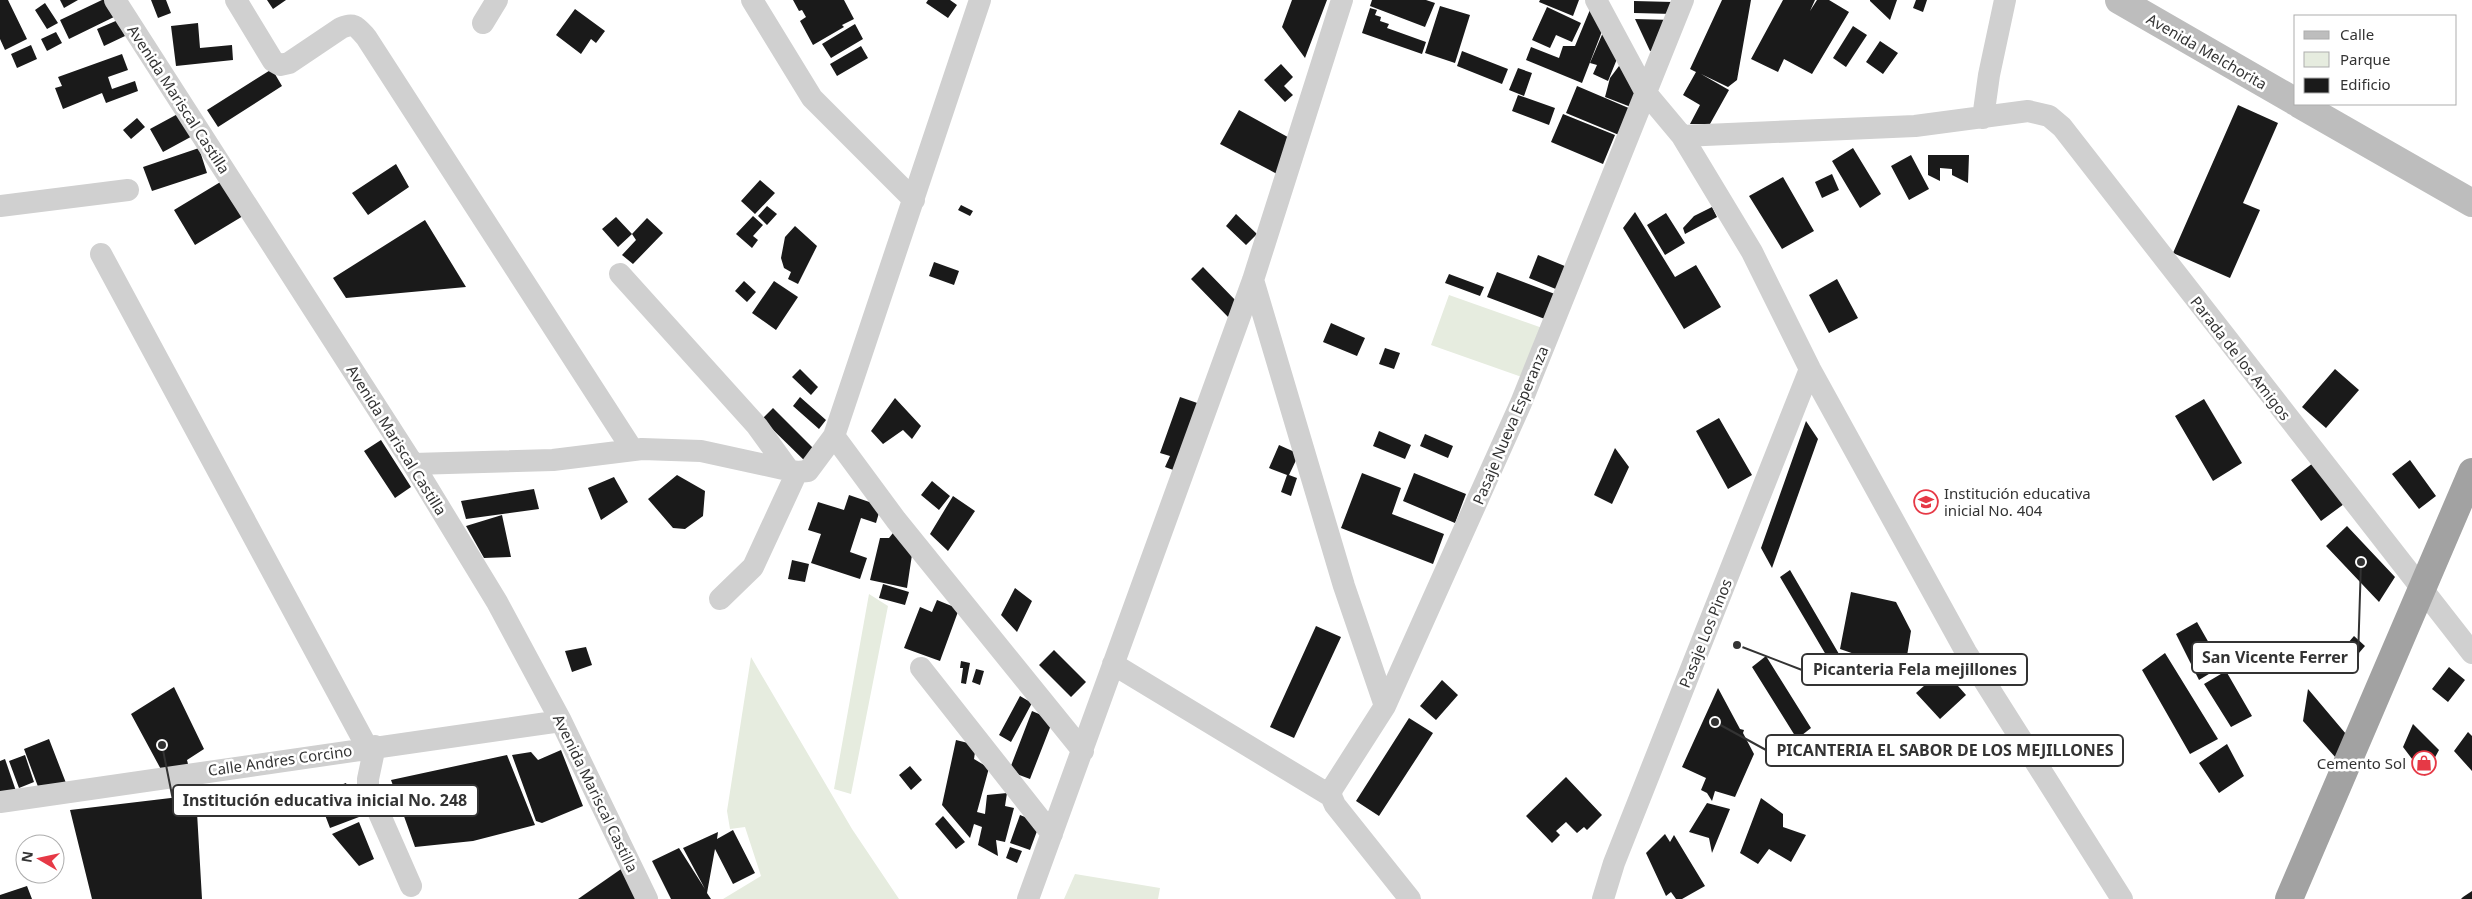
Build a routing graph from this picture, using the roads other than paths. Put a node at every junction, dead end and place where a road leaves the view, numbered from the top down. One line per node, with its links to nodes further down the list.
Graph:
1 (115, 0): 27 (street, Avenida Mariscal Castilla)
2 (236, 0): 26 (street)
3 (497, 0): 11 (street)
4 (752, 0): 18 (street)
5 (980, 0): 18 (street)
6 (1342, 0): 23 (street)
7 (1596, 0): 12 (street)
8 (1683, 0): 12 (street, Pasaje Nueva Esperanza)
9 (2005, 0): 15 (street)
10 (2119, 0): 13 (main road, Avenida Melchorita)
11 (483, 23)
12 (1646, 94): 16 (street); 35 (street, Pasaje Nueva Esperanza)
13 (2294, 101)
14 (2301, 105): 19 (main road)
15 (1983, 118): 16 (street); 30 (street, Parada de los Amigos)
16 (1682, 136): 24 (street)
17 (128, 190): 20 (street)
18 (914, 200): 25 (street)
19 (2472, 204)
20 (0, 206)
21 (101, 254): 37 (street)
22 (620, 274): 28 (street)
23 (1253, 280): 33 (street); 35 (street)
24 (1810, 369): 46 (street, Pasaje Los Pinos); 47 (street)
25 (834, 436): 28 (street); 38 (street)
26 (632, 450): 27 (street); 28 (street)
27 (413, 464): 36 (street, Avenida Mariscal Castilla)
28 (792, 470): 31 (street)
29 (2472, 472): 30 (highway)
30 (2421, 587): 32 (street, Parada de los Amigos); 48 (highway)
31 (720, 599)
32 (2472, 653)
33 (1113, 664): 38 (street); 39 (street)
34 (921, 668): 41 (street)
35 (1386, 706): 39 (street, Pasaje Nueva Esperanza)
36 (561, 721): 37 (street, Calle Andres Corcino); 44 (street, Avenida Mariscal Castilla)
37 (371, 747): 40 (street, Calle Andres Corcino); 42 (street)
38 (1083, 751): 41 (street)
39 (1331, 796): 43 (street)
40 (0, 802)
41 (1052, 834): 45 (street)
42 (411, 886)
43 (1407, 897)
44 (647, 899)
45 (1028, 899)
46 (1603, 899)
47 (2122, 899)
48 (2289, 899)

